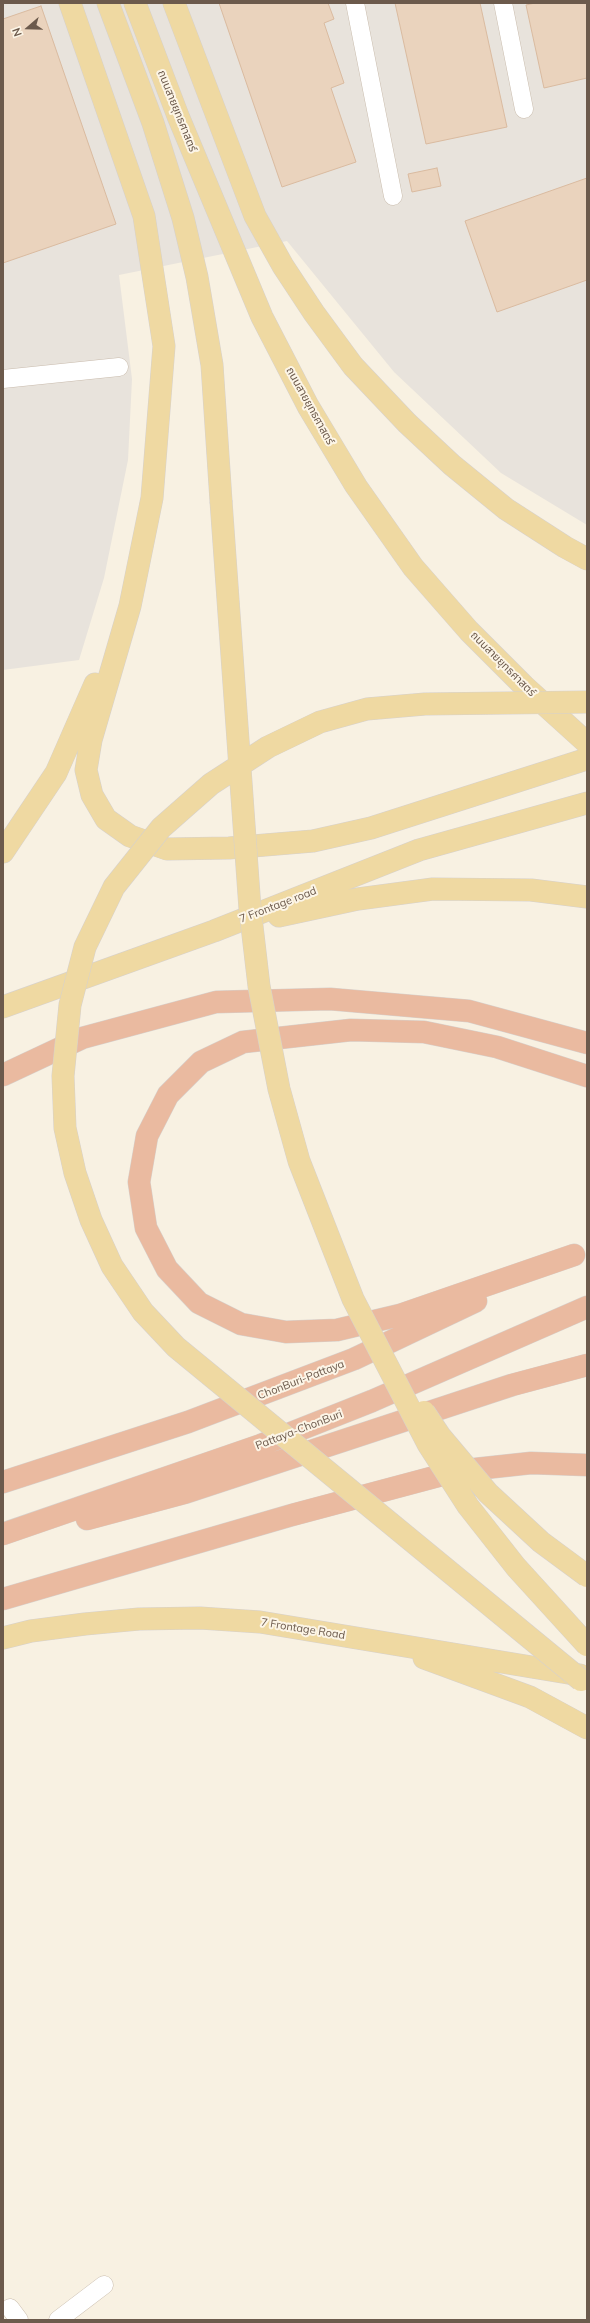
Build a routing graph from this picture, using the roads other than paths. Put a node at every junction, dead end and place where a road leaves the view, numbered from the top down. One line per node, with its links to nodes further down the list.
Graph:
1 (70, 3): 12 (main road)
2 (108, 3): 25 (main road, bridge)
3 (135, 3): 14 (main road, ถนนสายยุทธศาสตร์)
4 (174, 3): 11 (main road)
5 (356, 3): 8 (street)
6 (503, 3): 7 (street)
7 (524, 109)
8 (393, 196)
9 (119, 367): 10 (street)
10 (3, 380)
11 (587, 560)
12 (130, 606): 15 (main road); 17 (main road)
13 (587, 702): 38 (main road, bridge)
14 (587, 743)
15 (587, 759)
16 (587, 803): 19 (main road, 7 Frontage road)
17 (3, 852)
18 (587, 897): 19 (main road)
19 (214, 931): 20 (main road, 7 Frontage road)
20 (3, 1007)
21 (587, 1043): 22 (highway)
22 (3, 1075)
23 (587, 1076): 24 (highway)
24 (580, 1251): 29 (highway, ChonBuri-Pattaya)
25 (354, 1300): 32 (main road, bridge); 36 (main road, bridge)
26 (587, 1307): 30 (highway, Pattaya-ChonBuri)
27 (587, 1365): 31 (highway)
28 (587, 1465): 33 (highway)
29 (3, 1482)
30 (3, 1534)
31 (3, 1542)
32 (587, 1576)
33 (3, 1599)
34 (3, 1638): 35 (main road, 7 Frontage Road)
35 (382, 1642): 37 (main road); 39 (main road, 7 Frontage Road)
36 (587, 1645)
37 (587, 1676)
38 (587, 1685)
39 (587, 1728)
40 (104, 2284): 41 (street)
41 (58, 2320)

